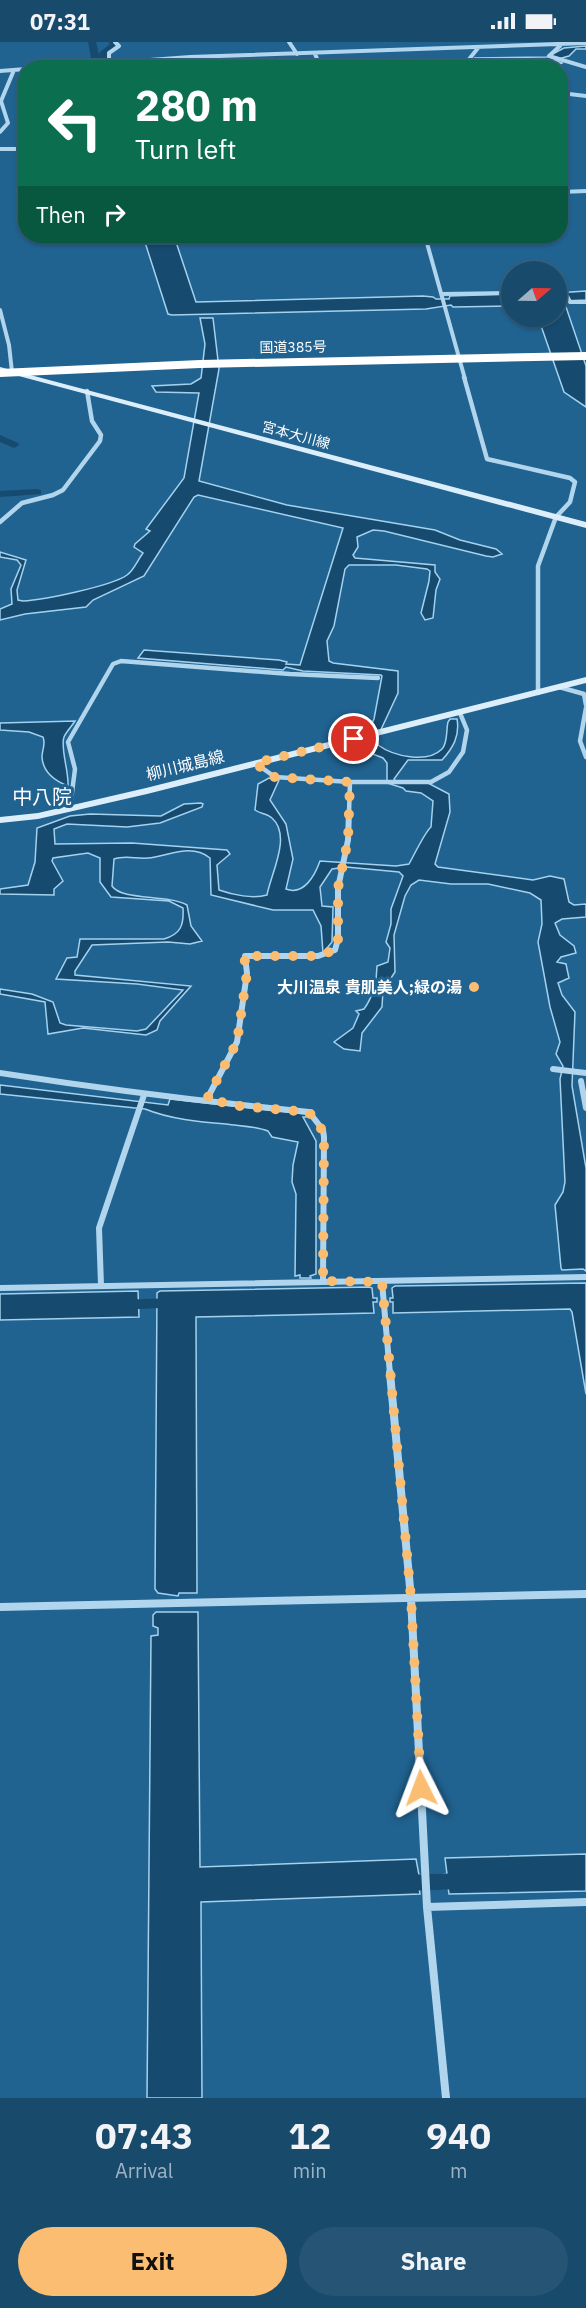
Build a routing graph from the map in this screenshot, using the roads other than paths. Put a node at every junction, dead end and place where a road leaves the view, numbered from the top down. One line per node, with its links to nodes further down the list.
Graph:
1 (115, 42): 8 (street)
2 (289, 42): 6 (street)
3 (586, 43): 4 (street)
4 (565, 44): 5 (street); 12 (street)
5 (478, 48): 7 (street); 11 (street)
6 (297, 54): 7 (street); 9 (street)
7 (315, 54): 10 (street)
8 (109, 60)
9 (154, 60)
10 (318, 60)
11 (469, 60)
12 (563, 60)
13 (568, 61): 14 (street)
14 (586, 67)
15 (14, 70): 16 (street); 17 (street); 20 (street)
16 (18, 70)
17 (0, 71)
18 (568, 94): 19 (street)
19 (586, 96)
20 (0, 132)
21 (0, 149): 22 (street)
22 (18, 149)
23 (586, 191): 24 (street)
24 (568, 192)
25 (427, 243): 27 (street)
26 (501, 292): 27 (street)
27 (442, 295): 32 (street)
28 (567, 296): 29 (street)
29 (586, 302)
30 (0, 310): 33 (street)
31 (586, 356): 32 (highway, 国道385号)
32 (459, 358): 33 (highway, 国道385号); 35 (street)
33 (4, 371): 34 (main road, 宮本大川線)
34 (87, 391): 35 (main road, 宮本大川線); 36 (street)
35 (556, 517): 37 (main road, 宮本大川線); 41 (street)
36 (0, 522)
37 (586, 525)
38 (378, 678): 47 (street)
39 (586, 680): 40 (main road, 柳川城島線)
40 (559, 687): 41 (main road, 柳川城島線); 42 (street)
41 (538, 693): 43 (main road, 柳川城島線)
42 (586, 707): 44 (street)
43 (460, 712): 45 (main road, 柳川城島線); 46 (street)
44 (586, 757)
45 (255, 763): 46 (street); 47 (main road, 柳川城島線)
46 (350, 782): 53 (street)
47 (70, 808): 48 (main road, 柳川城島線)
48 (0, 820)
49 (553, 1069): 51 (street)
50 (0, 1073): 52 (street)
51 (582, 1076): 54 (street)
52 (143, 1098): 53 (street); 57 (street)
53 (207, 1099): 56 (street)
54 (586, 1108)
55 (586, 1277): 58 (street)
56 (323, 1281): 57 (street); 58 (street)
57 (100, 1285): 59 (street)
58 (382, 1285): 61 (street)
59 (0, 1288)
60 (586, 1594): 61 (street)
61 (411, 1598): 62 (street); 64 (street)
62 (0, 1607)
63 (586, 1902): 64 (street)
64 (427, 1907): 65 (street)
65 (446, 2098)

